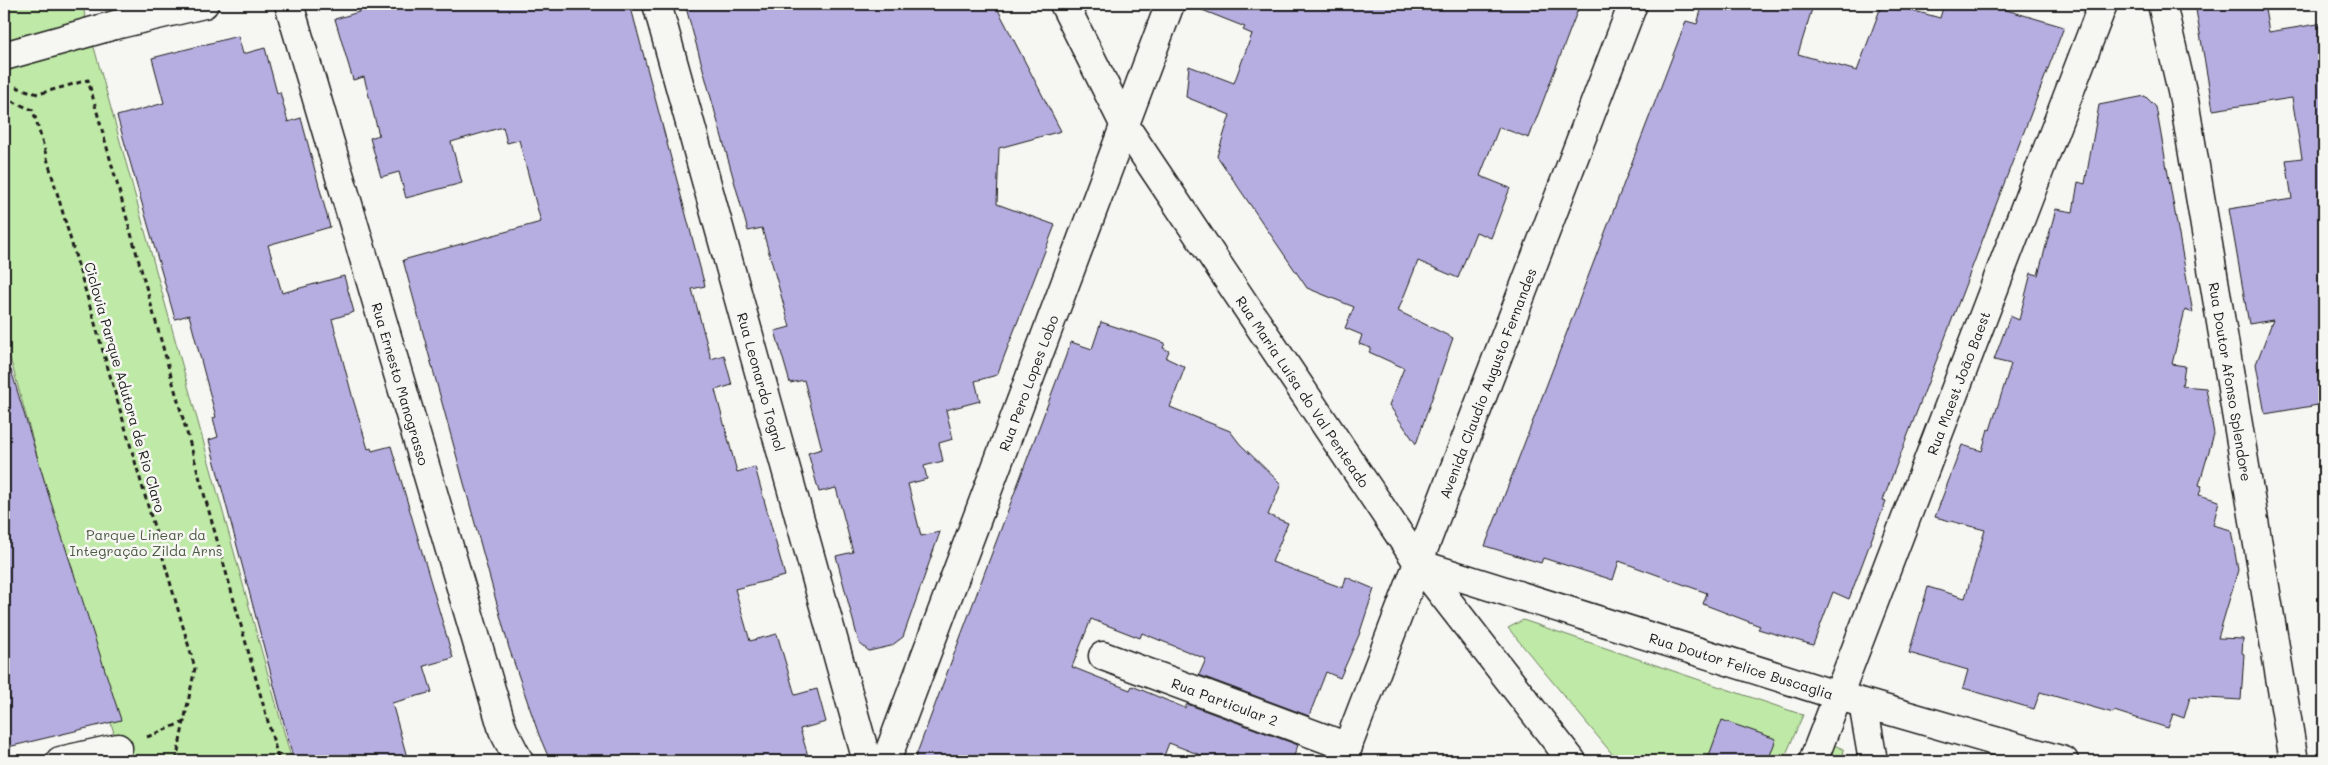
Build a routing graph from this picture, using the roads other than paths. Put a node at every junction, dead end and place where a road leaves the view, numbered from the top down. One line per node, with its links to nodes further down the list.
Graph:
1 (204, 4): 9 (street)
2 (289, 4): 17 (street, Rua Ernesto Manograsso)
3 (657, 4): 18 (street, Rua Leonardo Tognol)
4 (1064, 4): 10 (street, Rua Maria Luísa do Val Penteado)
5 (1170, 4): 10 (street, Rua Pero Lopes Lobo)
6 (1633, 4): 11 (street, Avenida Claudio Augusto Fernandes)
7 (2103, 4): 13 (street, Rua Maest João Baest)
8 (2162, 4): 24 (street, Rua Doutor Afonso Splendore)
9 (4, 56)
10 (1125, 126): 11 (street, Rua Maria Luísa do Val Penteado); 19 (street, Rua Pero Lopes Lobo)
11 (1419, 564): 13 (street, Rua Doutor Felice Buscaglia); 15 (street, Avenida Claudio Augusto Fernandes); 20 (street, Rua Maria Luísa do Val Penteado)
12 (1103, 656): 15 (street, Rua Particular 2)
13 (1851, 699): 21 (street, Rua Maest João Baest); 22 (street); 23 (street, Rua Doutor Felice Buscaglia)
14 (118, 748): 16 (street)
15 (1345, 754)
16 (60, 761)
17 (519, 761)
18 (867, 761)
19 (886, 761)
20 (1572, 761)
21 (1813, 761)
22 (1874, 761)
23 (2064, 761)
24 (2294, 761)

